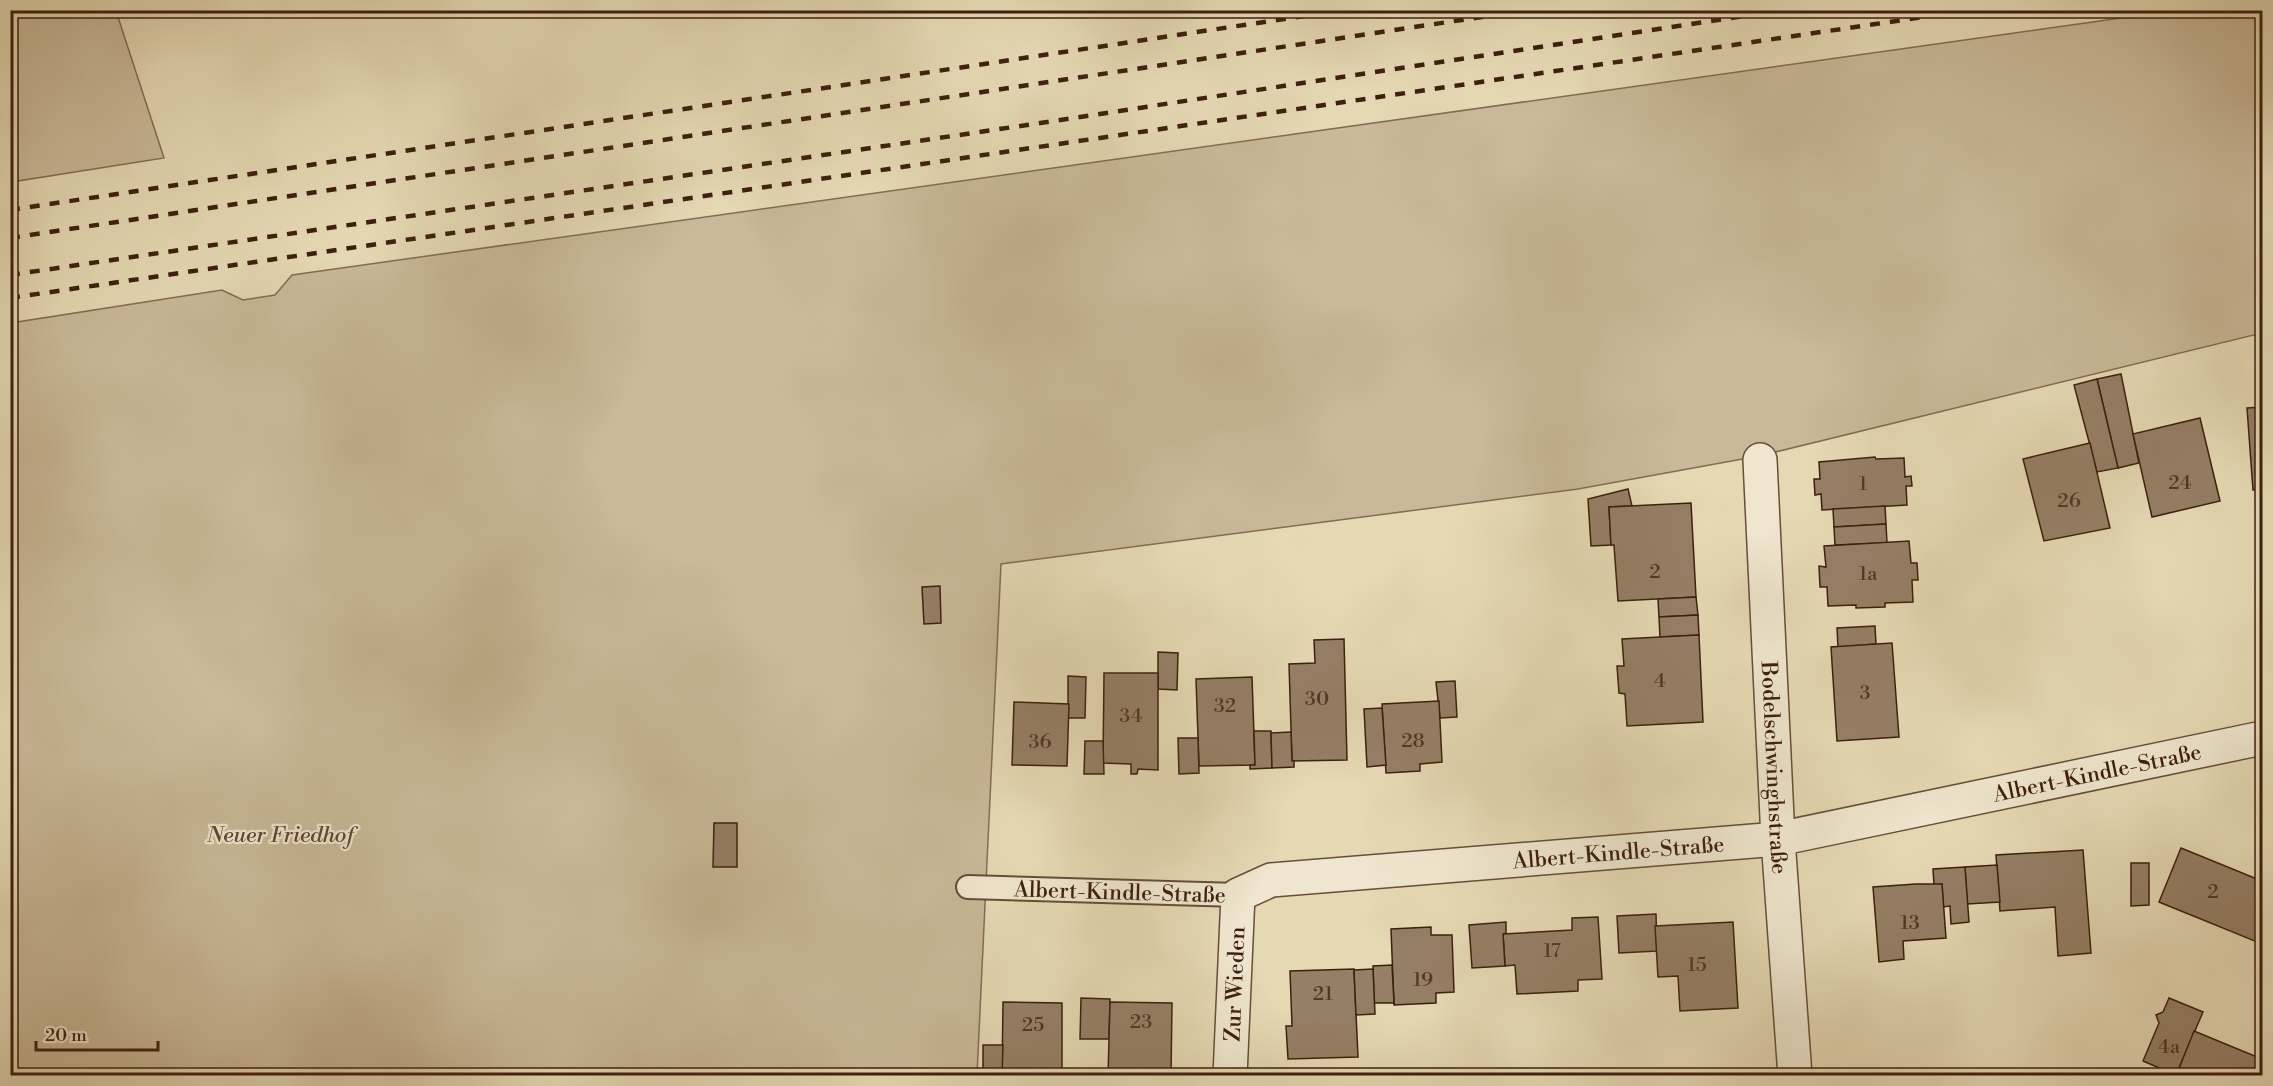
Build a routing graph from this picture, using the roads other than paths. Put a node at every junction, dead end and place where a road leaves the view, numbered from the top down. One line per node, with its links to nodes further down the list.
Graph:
1 (1760, 460): 3 (street, Bodelschwinghstraße)
2 (2262, 738): 3 (street, Albert-Kindle-Straße)
3 (1778, 839): 5 (street, Albert-Kindle-Straße); 7 (street, Bodelschwinghstraße)
4 (969, 887): 5 (lane, Albert-Kindle-Straße)
5 (1238, 895): 6 (street, Zur Wieden)
6 (1230, 1076)
7 (1795, 1076)

